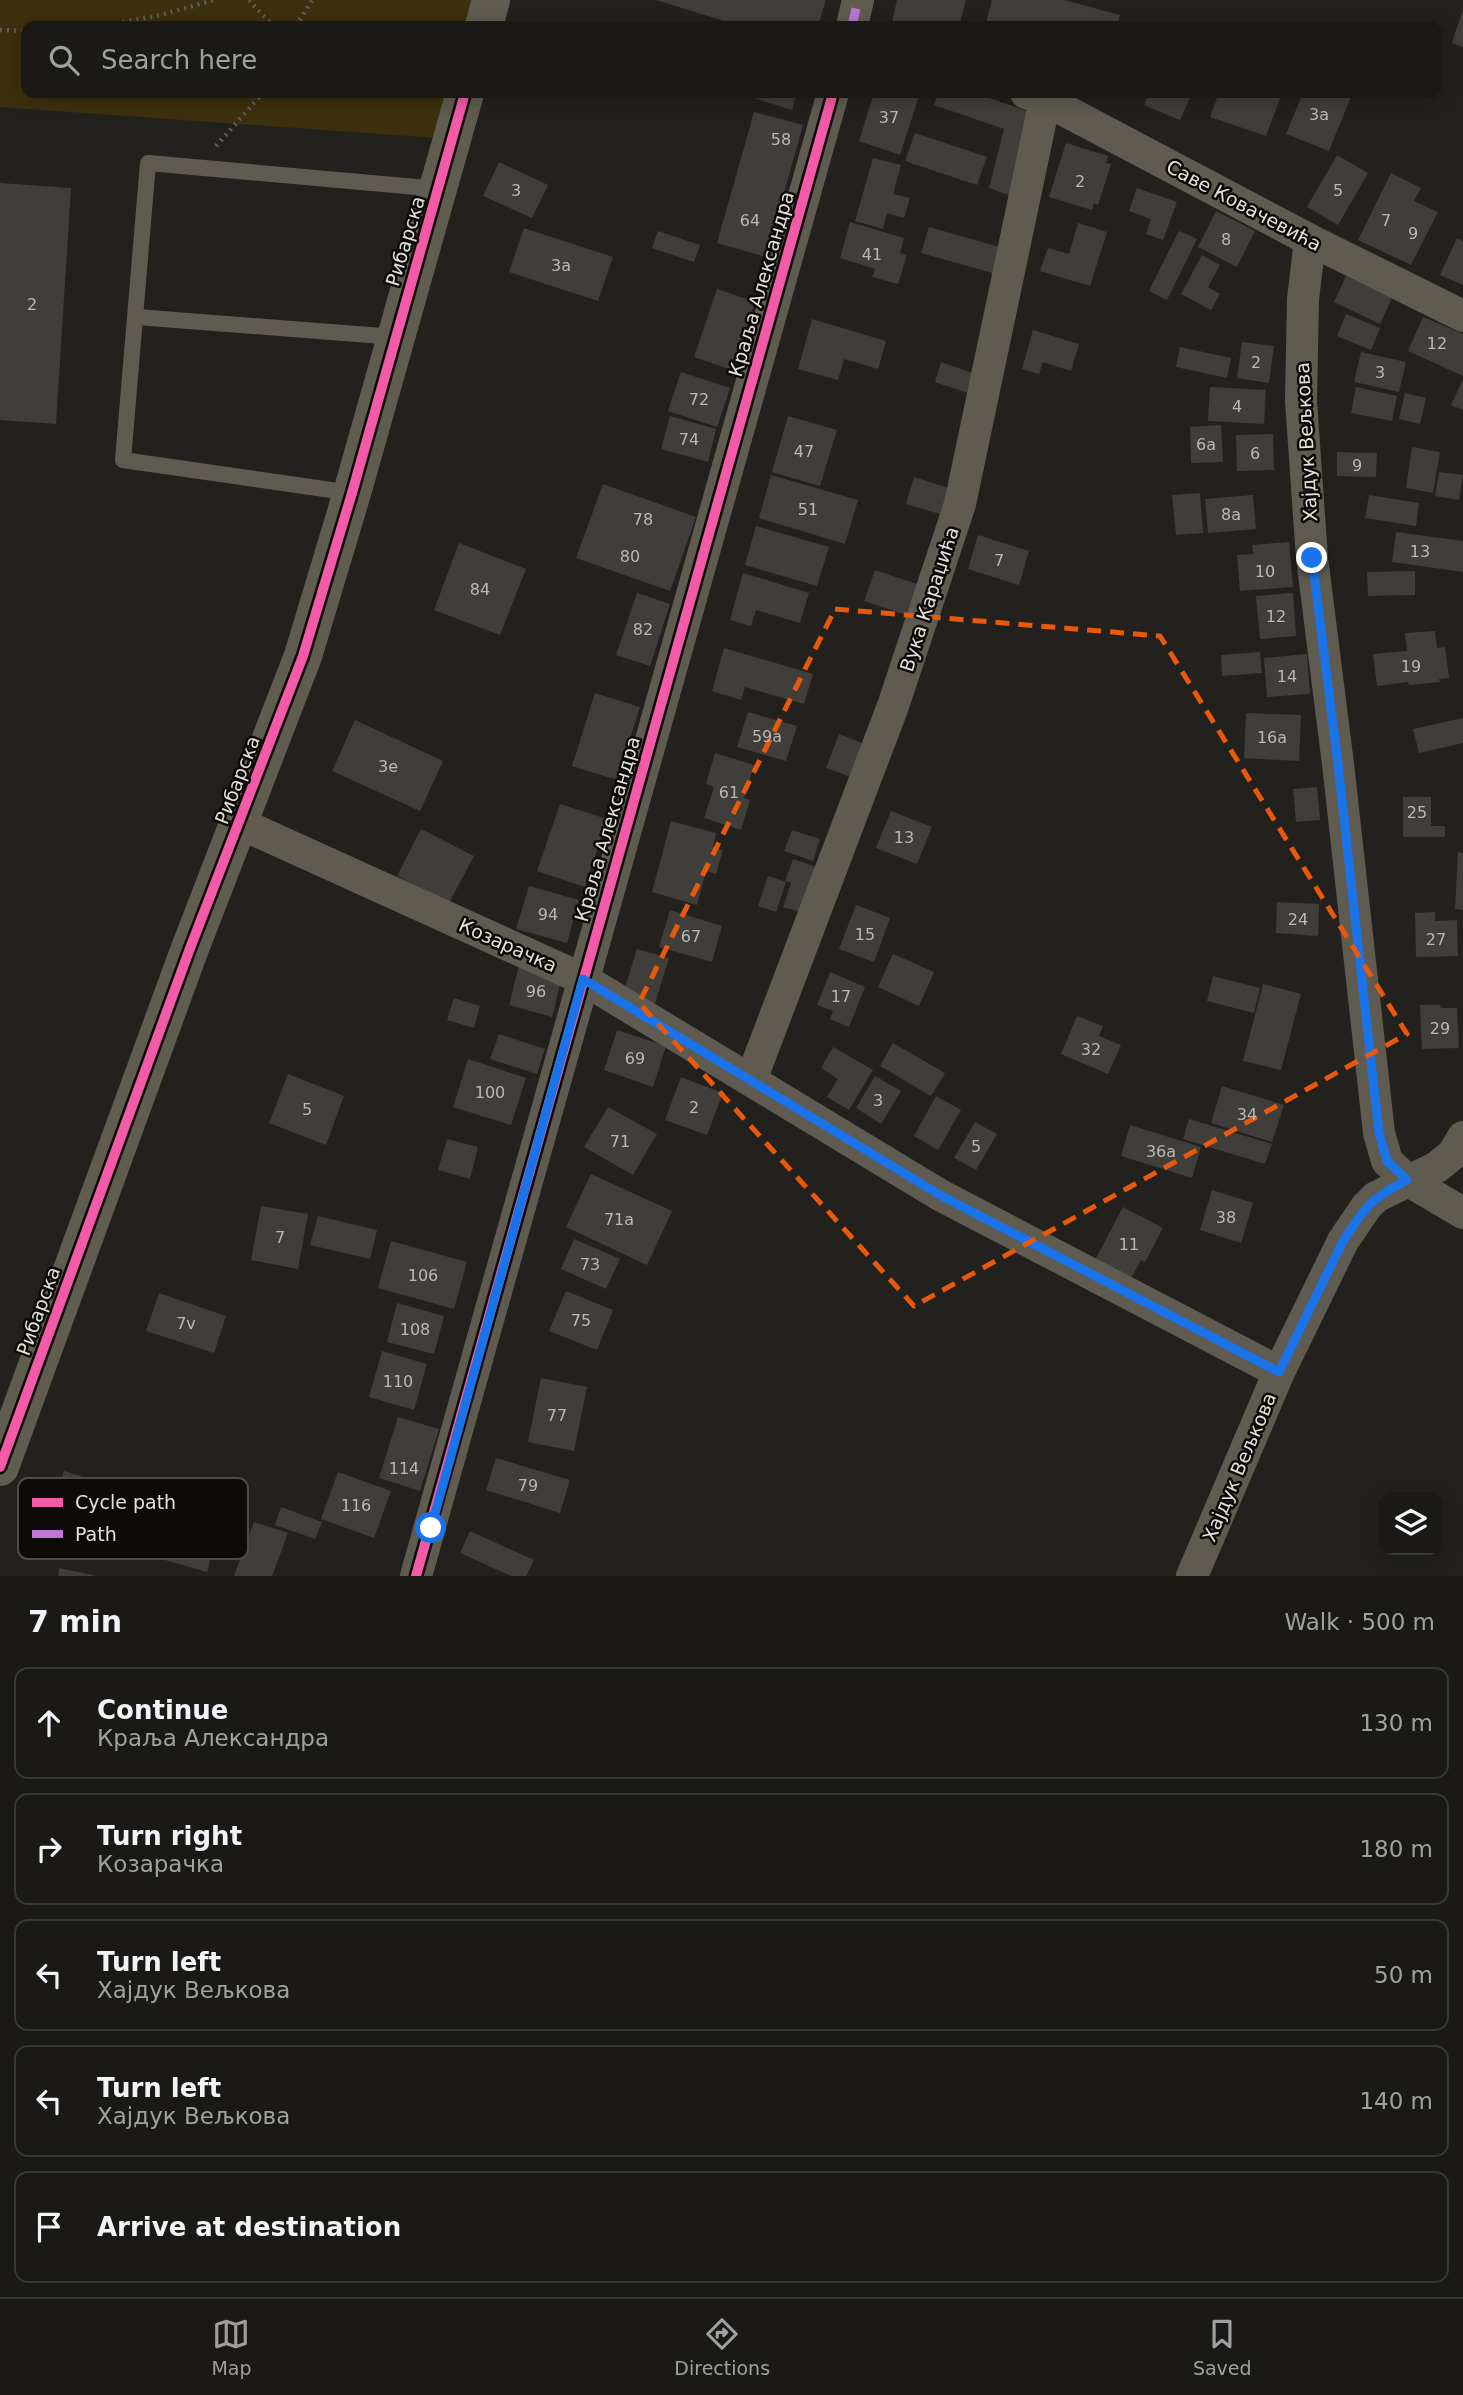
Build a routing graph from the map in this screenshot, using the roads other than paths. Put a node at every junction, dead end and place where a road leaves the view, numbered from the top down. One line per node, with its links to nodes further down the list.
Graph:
1 (491, 0): 3 (main road)
2 (858, 0): 4 (street)
3 (485, 21)
4 (853, 21)
5 (464, 98): 9 (main road, Рибарска)
6 (832, 98): 16 (street, Краља Александра)
7 (1035, 98): 17 (street, Вука Караџића)
8 (1039, 98): 10 (street, Саве Ковачевића)
9 (439, 189): 12 (lane); 13 (main road, Рибарска)
10 (1310, 240): 11 (street, Саве Ковачевића); 19 (street, Хајдук Вељкова)
11 (1463, 316)
12 (137, 317): 13 (lane); 14 (lane)
13 (394, 337): 14 (main road, Рибарска)
14 (352, 493): 15 (main road, Рибарска)
15 (239, 823): 16 (street, Козарачка); 22 (main road, Рибарска)
16 (583, 979): 17 (street, Козарачка); 23 (street, Краља Александра)
17 (751, 1080): 21 (street, Козарачка)
18 (1463, 1137): 19 (street)
19 (1407, 1180): 20 (street); 21 (street, Хајдук Вељкова)
20 (1463, 1213)
21 (1279, 1372): 24 (street, Хајдук Вељкова)
22 (0, 1467)
23 (416, 1576)
24 (1192, 1576)

